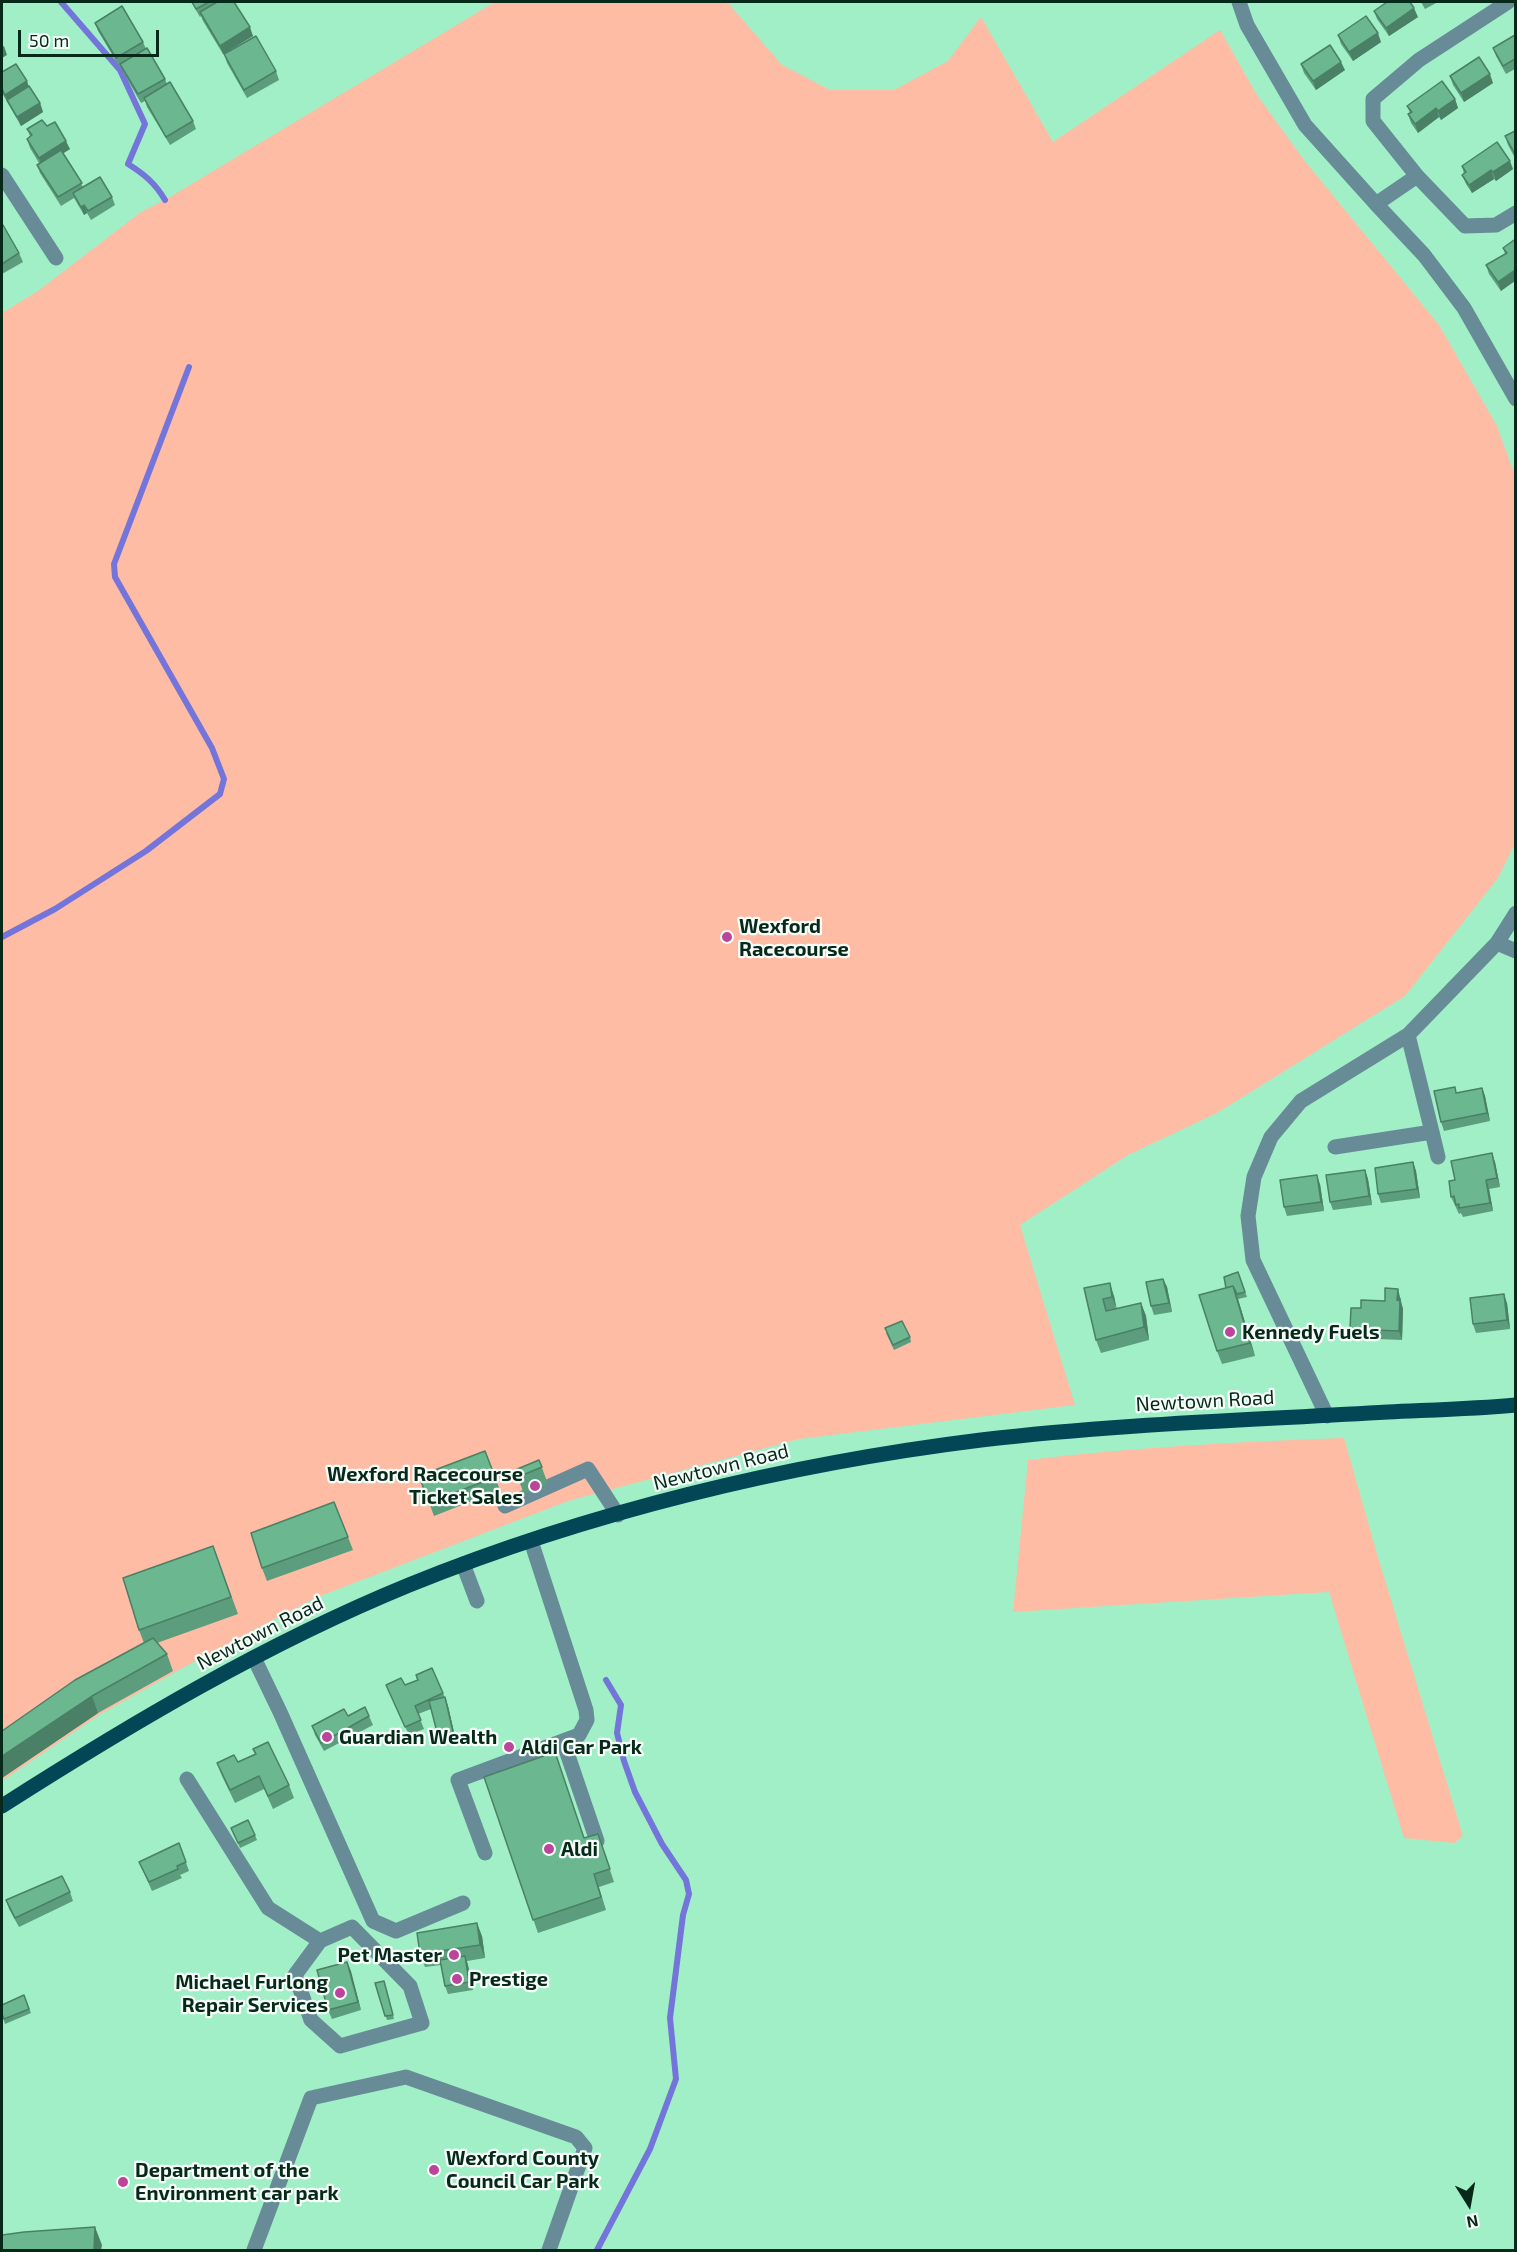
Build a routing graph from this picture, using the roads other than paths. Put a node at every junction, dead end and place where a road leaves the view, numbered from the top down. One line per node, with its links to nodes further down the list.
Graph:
1 (1239, 2): 5 (street)
2 (1508, 2): 4 (street)
3 (2, 175): 7 (street)
4 (1417, 176): 5 (street); 6 (street)
5 (1376, 204): 8 (street)
6 (1515, 213)
7 (56, 258)
8 (1515, 399)
9 (1515, 913): 10 (street)
10 (1497, 943): 11 (street); 12 (street)
11 (1515, 951)
12 (1408, 1035): 13 (street); 17 (street)
13 (1432, 1132): 14 (street); 15 (street)
14 (1335, 1147)
15 (1438, 1157)
16 (1515, 1405): 17 (main road, Newtown Road)
17 (1327, 1416): 19 (main road, Newtown Road)
18 (506, 1506): 19 (street)
19 (618, 1515): 20 (main road, Newtown Road)
20 (531, 1541): 21 (main road, Newtown Road); 24 (street)
21 (464, 1564): 22 (street); 23 (main road, Newtown Road)
22 (477, 1601)
23 (254, 1658): 26 (main road, Newtown Road); 29 (street)
24 (563, 1741): 27 (street); 28 (street)
25 (187, 1779): 30 (street)
26 (2, 1806)
27 (597, 1841)
28 (484, 1853)
29 (463, 1903)
30 (320, 1941): 30 (street)
31 (254, 2250): 32 (street)
32 (549, 2250)

